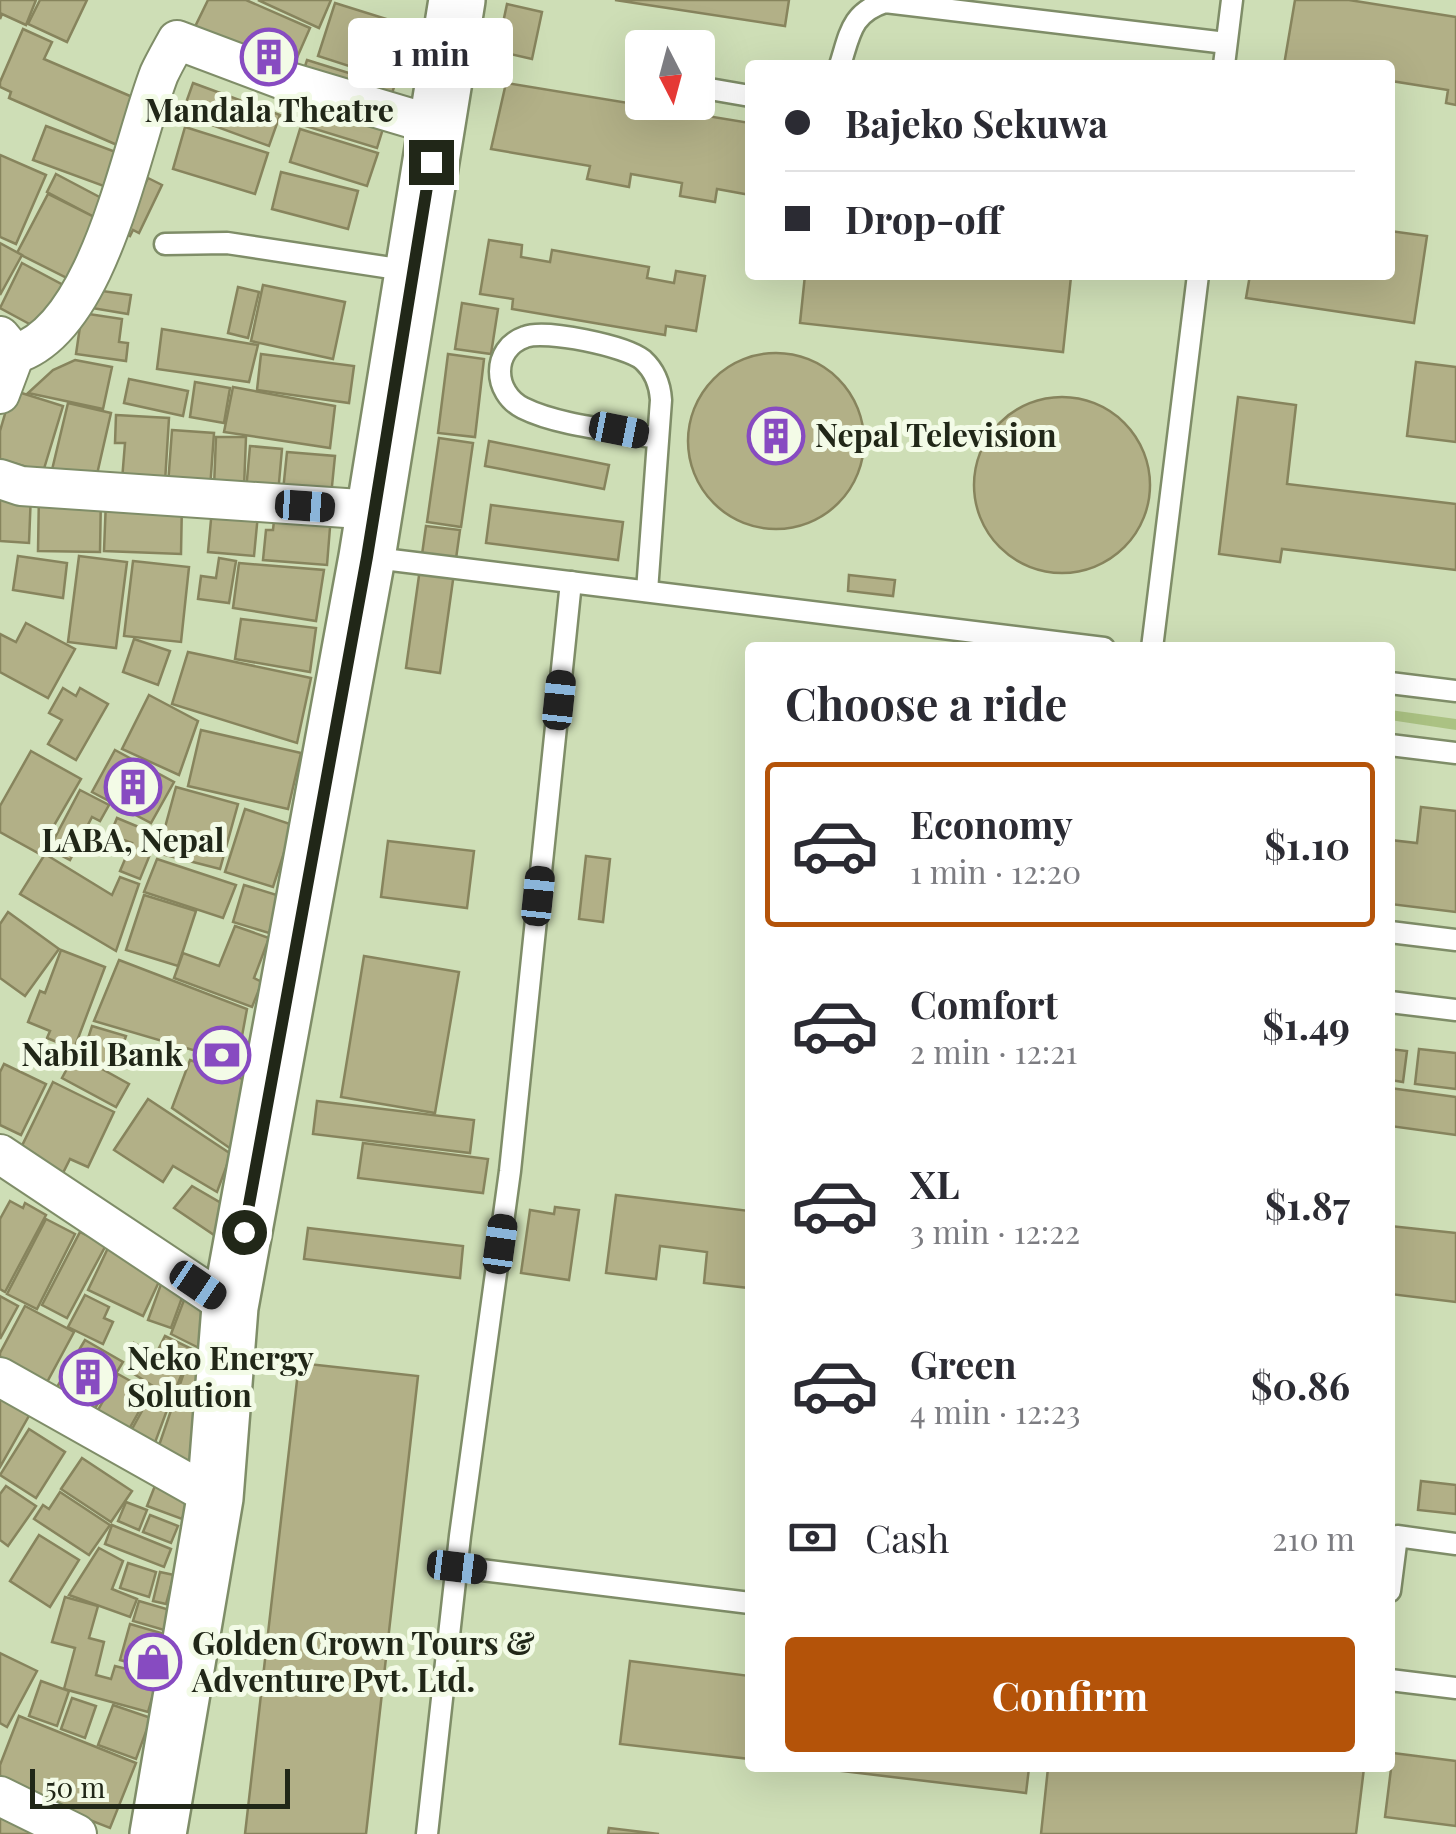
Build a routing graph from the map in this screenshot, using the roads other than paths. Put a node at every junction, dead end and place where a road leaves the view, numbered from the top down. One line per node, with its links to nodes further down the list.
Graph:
1 (457, 0): 9 (street)
2 (1232, 0): 4 (lane)
3 (863, 4): 4 (lane); 5 (lane)
4 (1226, 43): 6 (lane)
5 (842, 60)
6 (1224, 60)
7 (715, 90): 8 (lane)
8 (745, 95)
9 (437, 126): 11 (street); 13 (street)
10 (165, 244): 11 (lane)
11 (414, 271): 17 (street)
12 (1197, 280): 22 (lane)
13 (8, 345): 14 (street)
14 (0, 394)
15 (657, 438): 15 (lane); 19 (lane)
16 (0, 479): 17 (street)
17 (371, 534): 18 (lane); 32 (street)
18 (571, 582): 19 (lane); 37 (lane)
19 (647, 591): 20 (lane)
20 (949, 638): 21 (lane)
21 (1011, 642)
22 (1153, 642)
23 (1395, 684): 24 (lane)
24 (1456, 691)
25 (1395, 746): 26 (lane)
26 (1456, 753)
27 (1395, 933): 28 (lane)
28 (1456, 940)
29 (1395, 1003): 30 (lane)
30 (1456, 1010)
31 (0, 1154): 32 (street)
32 (230, 1306): 34 (street)
33 (0, 1377): 34 (street)
34 (214, 1498): 43 (street)
35 (1456, 1544): 36 (lane)
36 (1395, 1552)
37 (457, 1567): 38 (lane); 44 (lane)
38 (745, 1602)
39 (1395, 1681): 40 (lane)
40 (1456, 1688)
41 (0, 1796): 42 (street)
42 (78, 1834)
43 (158, 1834)
44 (426, 1834)

